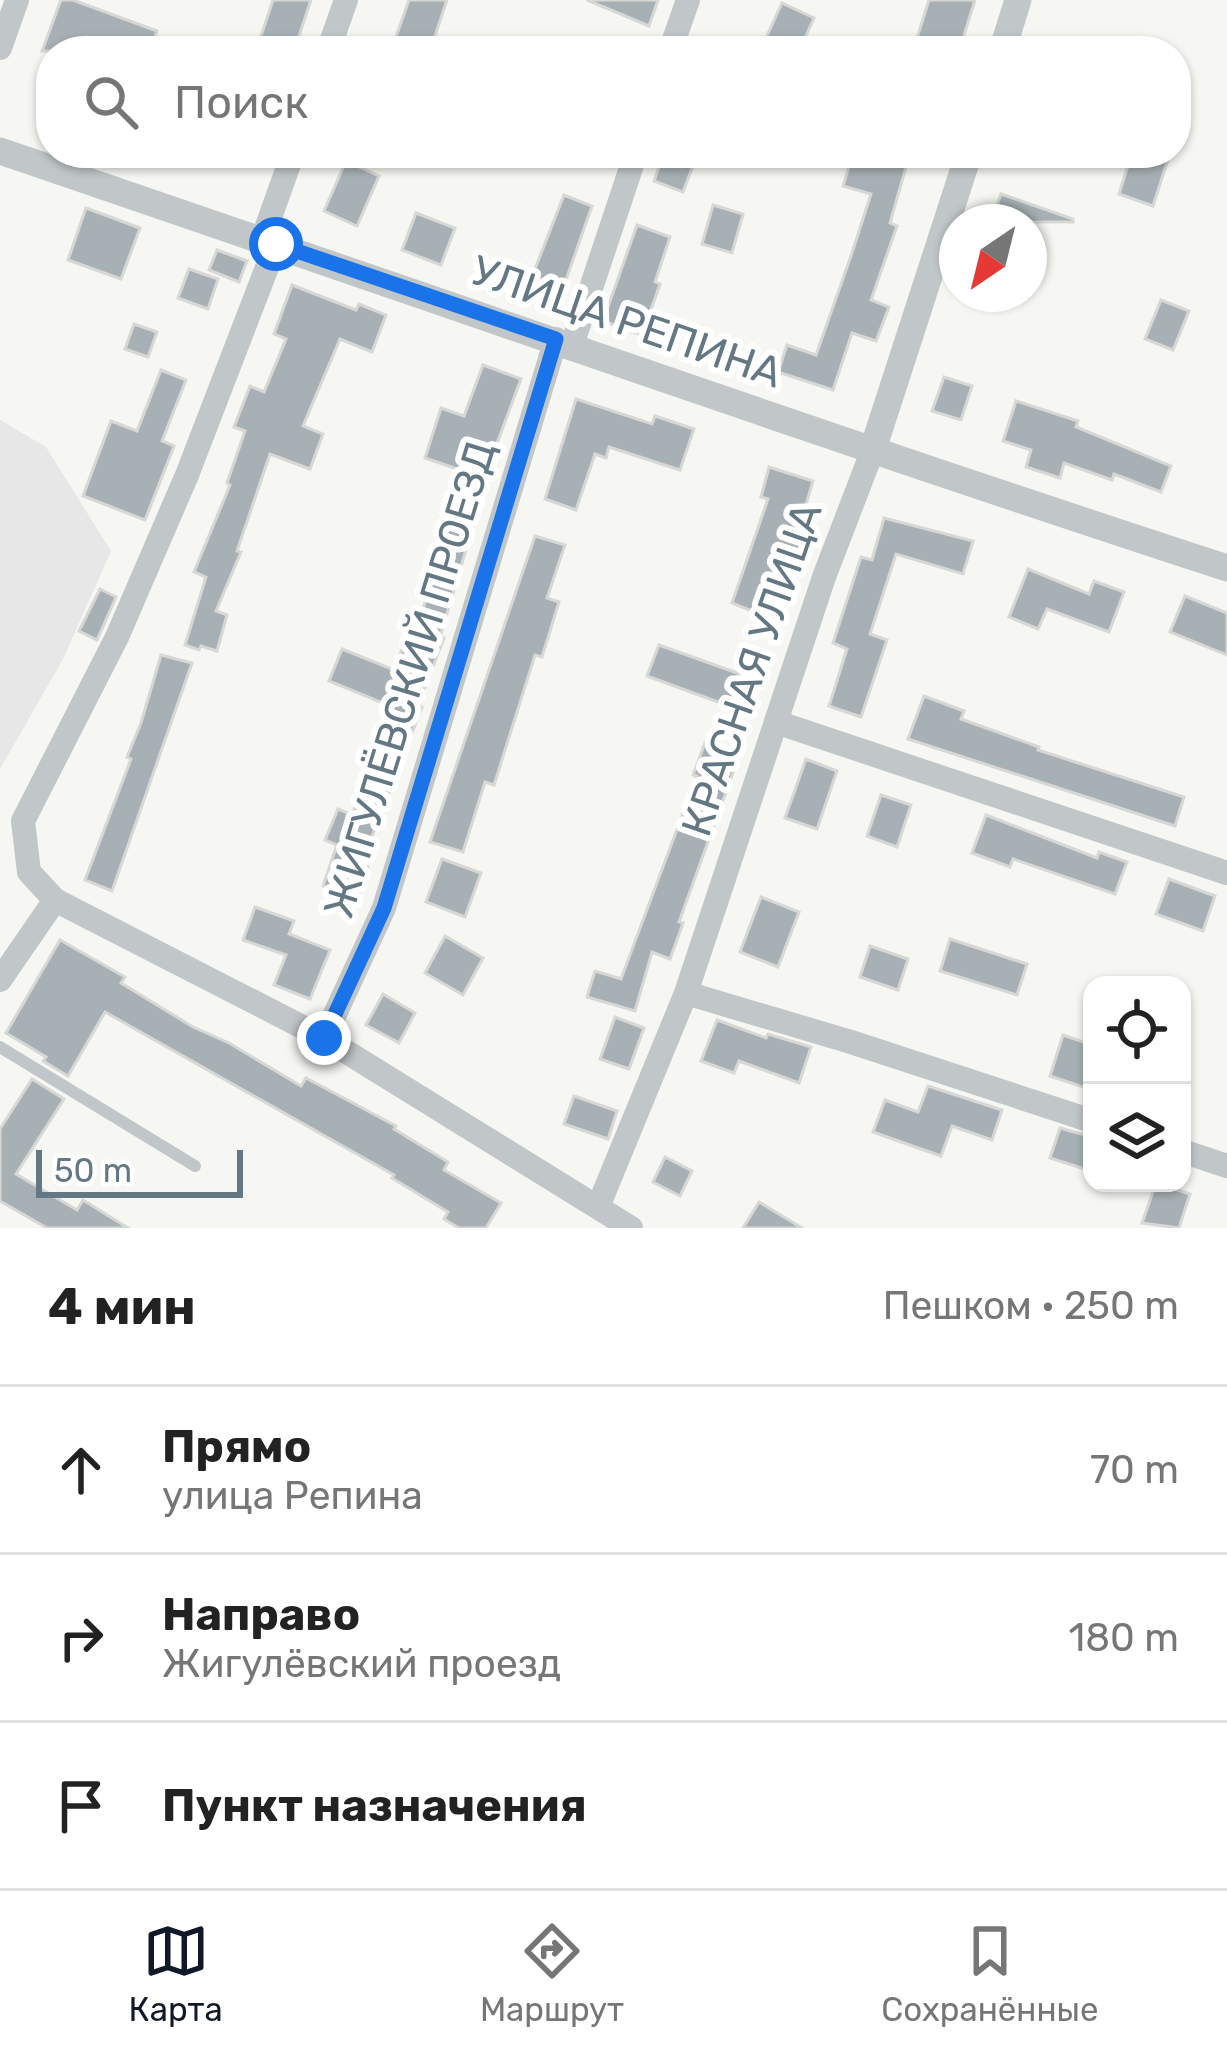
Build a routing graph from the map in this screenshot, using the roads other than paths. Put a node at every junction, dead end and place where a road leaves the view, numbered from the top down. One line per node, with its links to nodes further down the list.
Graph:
1 (17, 0): 8 (street)
2 (346, 0): 5 (street)
3 (688, 0): 6 (street)
4 (1018, 0): 7 (street)
5 (333, 36)
6 (675, 36)
7 (1007, 36)
8 (0, 48)
9 (0, 151): 10 (street, УЛИЦА РЕПИНА)
10 (36, 163)
11 (50, 168): 15 (street, УЛИЦА РЕПИНА)
12 (288, 168): 15 (street)
13 (630, 168): 16 (street, ЖИГУЛЁВСКИЙ ПРОЕЗД)
14 (964, 168): 17 (street, КРАСНАЯ УЛИЦА)
15 (269, 242): 16 (street, УЛИЦА РЕПИНА); 21 (street)
16 (564, 342): 17 (street, УЛИЦА РЕПИНА); 24 (street, ЖИГУЛЁВСКИЙ ПРОЕЗД)
17 (872, 452): 18 (street, УЛИЦА РЕПИНА); 19 (street, КРАСНАЯ УЛИЦА)
18 (1227, 568)
19 (776, 722): 20 (street); 23 (street, КРАСНАЯ УЛИЦА)
20 (1227, 873)
21 (55, 900): 22 (street); 24 (street)
22 (0, 980)
23 (686, 993): 26 (street); 30 (street, КРАСНАЯ УЛИЦА)
24 (324, 1038): 30 (street)
25 (0, 1047): 28 (lane)
26 (1083, 1118)
27 (1191, 1154): 29 (street)
28 (195, 1166)
29 (1227, 1166)
30 (598, 1208): 31 (street)
31 (631, 1228)

